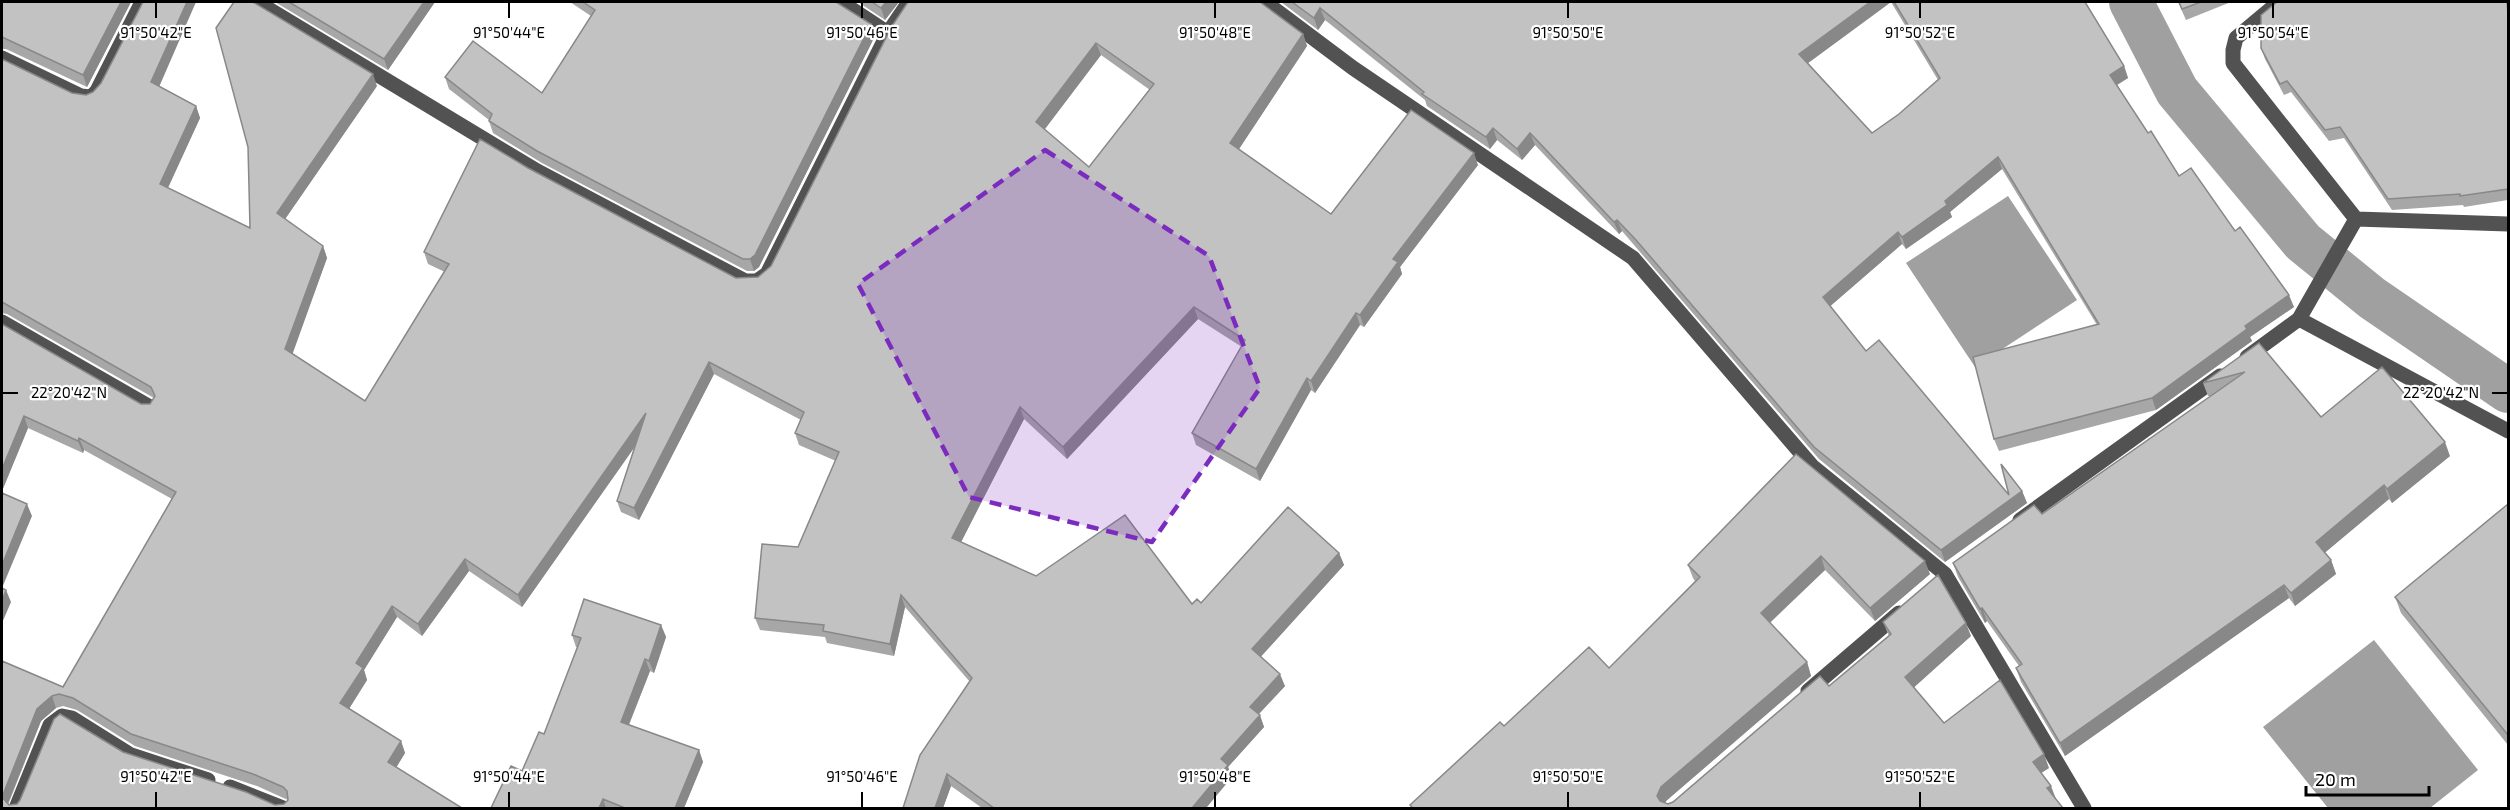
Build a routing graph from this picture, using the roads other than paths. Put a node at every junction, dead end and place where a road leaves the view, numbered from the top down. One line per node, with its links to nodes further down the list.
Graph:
1 (142, 2): 8 (street)
2 (257, 2): 7 (street)
3 (841, 2): 7 (street)
4 (909, 2): 7 (street)
5 (1265, 2): 20 (street)
6 (2279, 2): 9 (street)
7 (888, 33)
8 (2, 58)
9 (2356, 219): 10 (street); 11 (street)
10 (2508, 224)
11 (2299, 319): 14 (street); 15 (street)
12 (2, 322): 13 (street)
13 (150, 407)
14 (2508, 431)
15 (2012, 525)
16 (1910, 604): 17 (street)
17 (1795, 702)
18 (16, 808): 19 (street)
19 (283, 808)
20 (2084, 808)

